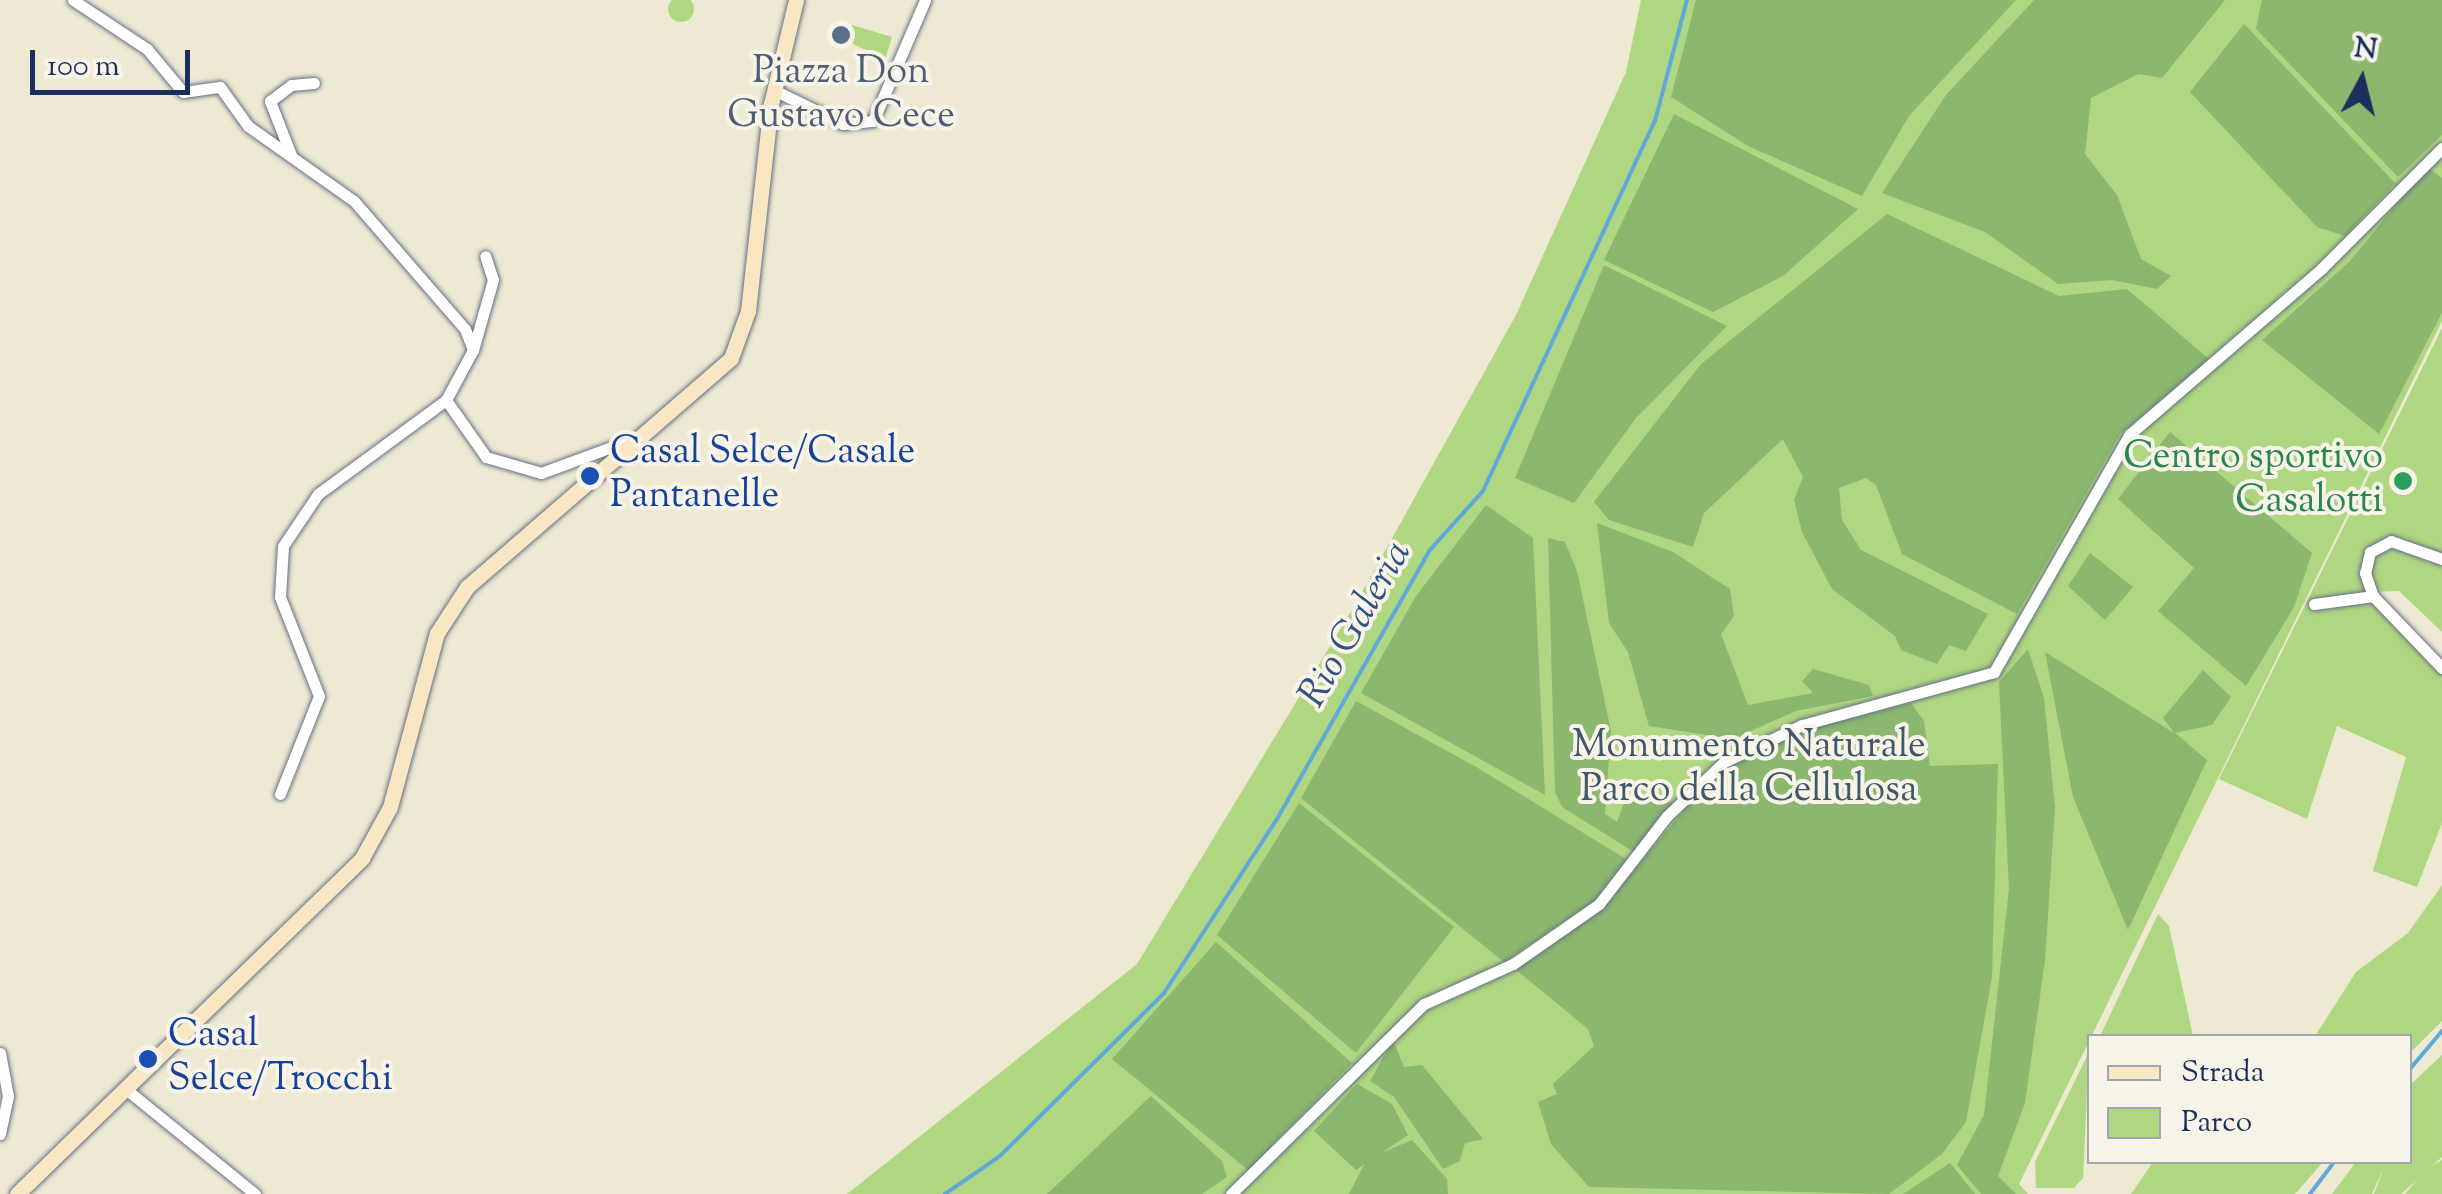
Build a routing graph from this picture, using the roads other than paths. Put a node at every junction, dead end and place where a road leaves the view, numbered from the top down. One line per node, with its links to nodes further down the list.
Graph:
1 (73, 0): 7 (street)
2 (796, 0): 5 (main road)
3 (925, 0): 5 (street)
4 (314, 83): 7 (street)
5 (774, 90): 11 (main road)
6 (2442, 148): 22 (street)
7 (296, 163): 9 (street)
8 (485, 256): 9 (street)
9 (473, 350): 10 (street)
10 (446, 400): 11 (street); 16 (street)
11 (653, 431): 18 (main road)
12 (2442, 559): 13 (street)
13 (2373, 596): 14 (street); 15 (street)
14 (2314, 604)
15 (2442, 668)
16 (280, 794)
17 (0, 1053): 19 (street)
18 (128, 1090): 20 (main road); 21 (street)
19 (0, 1134)
20 (16, 1194)
21 (255, 1194)
22 (1231, 1194)

